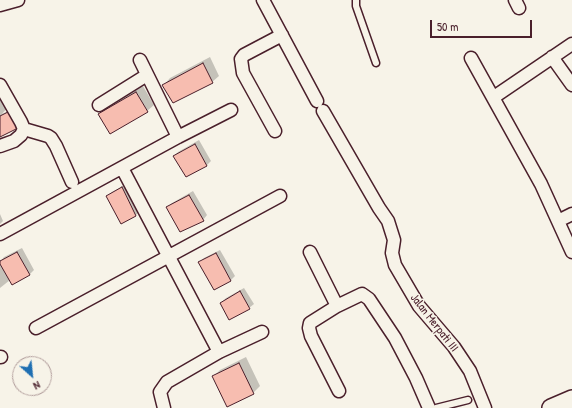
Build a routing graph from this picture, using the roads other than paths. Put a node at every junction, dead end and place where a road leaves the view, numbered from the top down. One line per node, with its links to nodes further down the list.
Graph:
1 (18, 0): 4 (street)
2 (263, 0): 5 (street, Jalan Merpati III)
3 (356, 0): 10 (lane)
4 (0, 5)
5 (282, 35): 18 (street); 40 (street, Jalan Merpati III)
6 (572, 44): 7 (street)
7 (552, 57): 13 (street); 14 (street)
8 (471, 58): 14 (street)
9 (140, 60): 11 (street)
10 (376, 63)
11 (147, 75): 15 (street); 19 (street)
12 (0, 85): 17 (street)
13 (572, 85)
14 (494, 97): 25 (street)
15 (99, 105)
16 (231, 110): 19 (street)
17 (24, 129): 20 (street); 22 (street)
18 (275, 131)
19 (178, 137): 21 (street)
20 (0, 146)
21 (122, 168): 26 (street); 29 (street)
22 (72, 182)
23 (280, 196): 29 (street)
24 (572, 214): 25 (street)
25 (558, 221): 28 (street)
26 (0, 234)
27 (310, 252): 30 (street)
28 (572, 252)
29 (169, 255): 31 (street); 33 (street)
30 (337, 306): 34 (street); 38 (street)
31 (36, 328)
32 (262, 332): 33 (street)
33 (220, 352): 37 (street)
34 (339, 391)
35 (572, 399): 41 (main road)
36 (468, 400): 39 (lane)
37 (164, 408)
38 (429, 408)
39 (436, 408)
40 (485, 408)
41 (551, 408)

